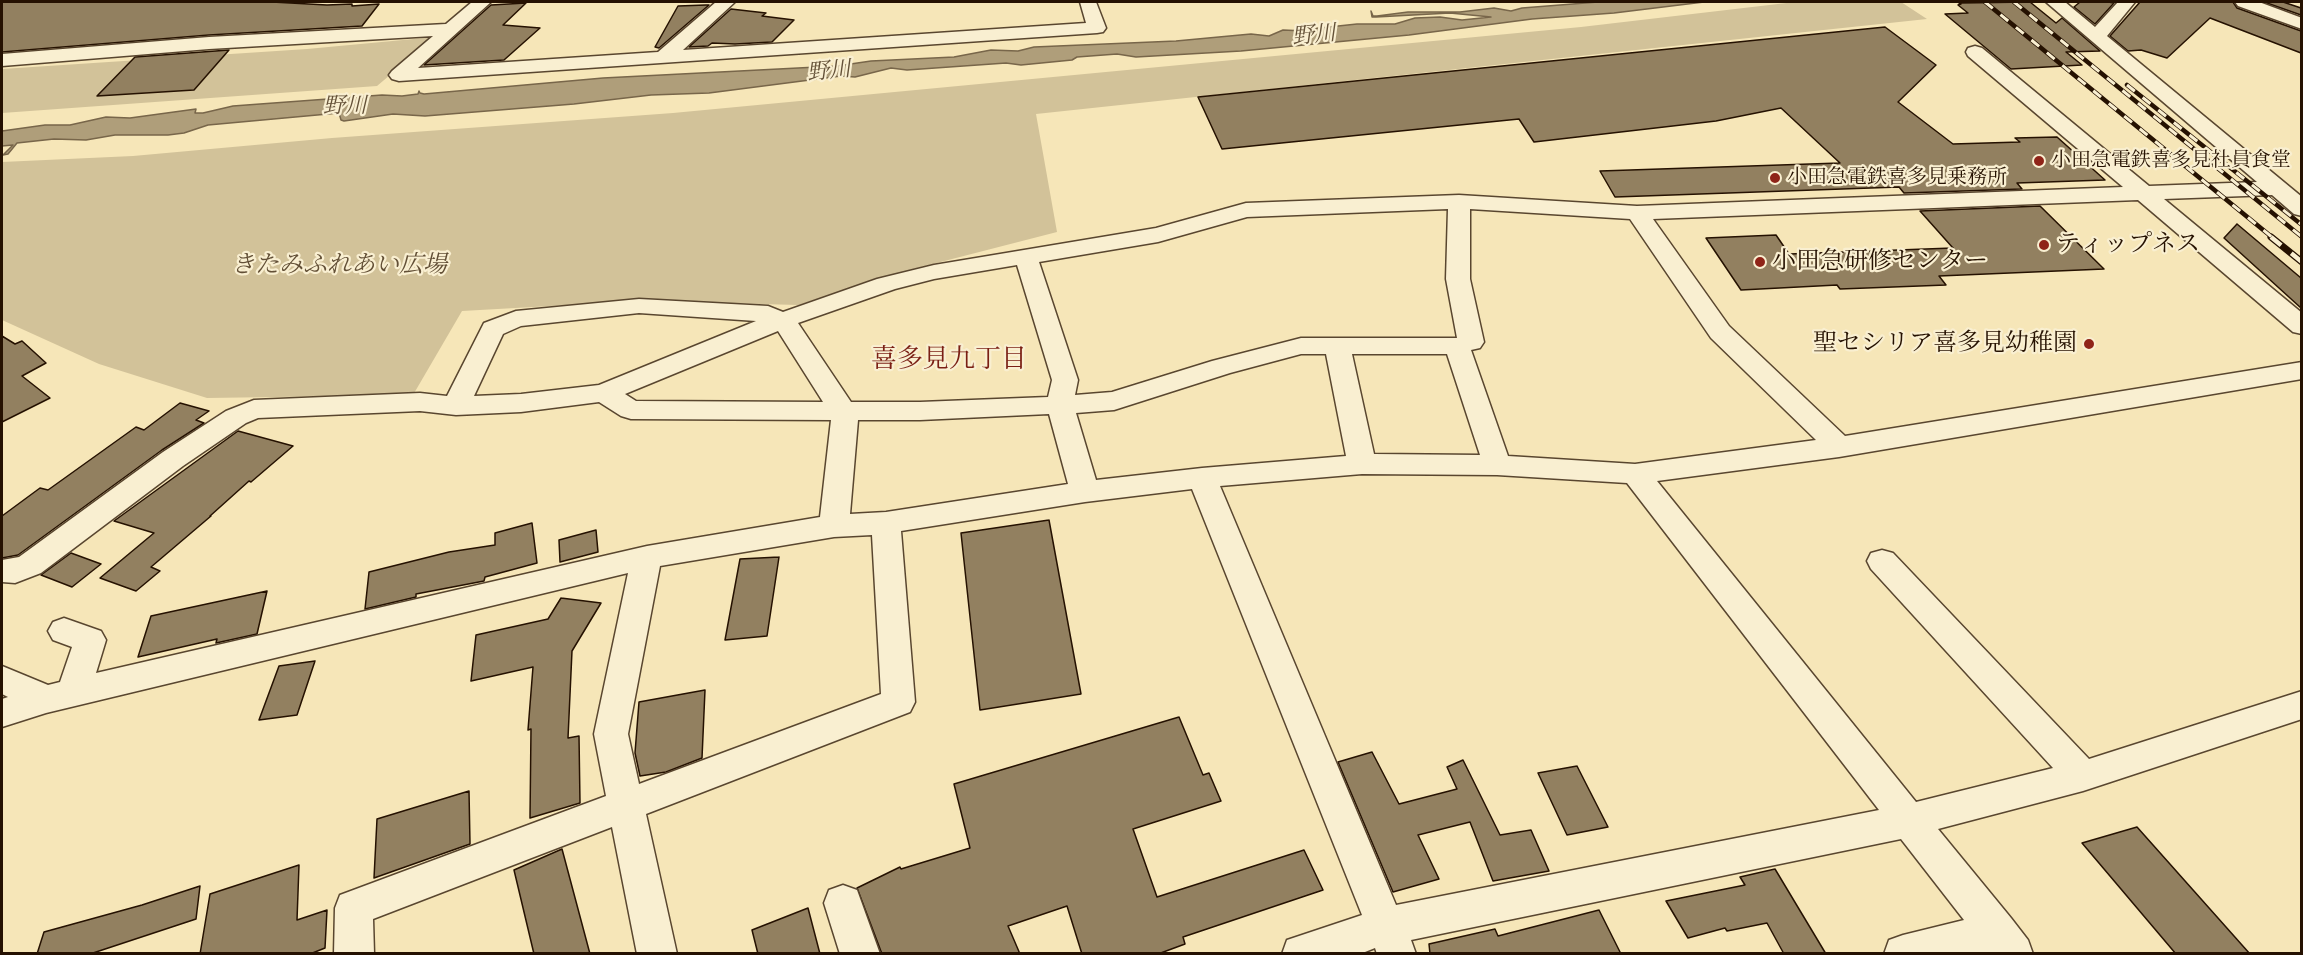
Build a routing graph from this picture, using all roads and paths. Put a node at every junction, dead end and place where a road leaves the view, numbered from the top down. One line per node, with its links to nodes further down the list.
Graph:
1 (482, 2): 8 (street)
2 (726, 2): 11 (street)
3 (1088, 2): 11 (street)
4 (2055, 2): 9 (street)
5 (2127, 2): 9 (street)
6 (2244, 2): 7 (street)
7 (2301, 24)
8 (452, 29): 11 (street); 12 (street)
9 (2097, 36): 13 (street)
10 (1975, 52): 14 (street)
11 (665, 56)
12 (2, 60)
13 (2277, 188): 14 (street); 16 (street)
14 (2144, 194): 17 (street); 20 (street)
15 (1459, 202): 17 (street); 18 (street); 22 (street)
16 (2301, 209)
17 (1637, 213): 28 (street)
18 (1026, 257): 19 (street); 25 (street)
19 (784, 321): 24 (street); 26 (street); 27 (street)
20 (2301, 326)
21 (1337, 346): 22 (street); 25 (street); 29 (street)
22 (1457, 346): 30 (street)
23 (2298, 374): 28 (street)
24 (603, 393): 26 (street); 27 (street)
25 (1060, 405): 27 (street); 33 (street)
26 (456, 406): 38 (street)
27 (843, 411): 35 (street)
28 (1839, 447): 31 (street)
29 (1362, 464): 30 (street); 32 (street)
30 (1497, 465): 31 (street)
31 (1635, 474): 46 (street)
32 (1202, 478): 33 (street); 48 (street)
33 (1086, 492): 34 (street)
34 (886, 523): 35 (street); 45 (street)
35 (834, 526): 36 (street)
36 (647, 557): 41 (street); 45 (street)
37 (1882, 561): 44 (street)
38 (2, 571)
39 (64, 630): 41 (street)
40 (2, 680): 41 (street)
41 (60, 697): 43 (street)
42 (2300, 707): 44 (street)
43 (2, 713)
44 (2083, 776): 46 (street)
45 (627, 804): 50 (street); 51 (street)
46 (1911, 820): 48 (street); 49 (street)
47 (843, 903): 52 (street)
48 (1391, 940): 53 (street)
49 (2006, 942): 54 (street)
50 (354, 954)
51 (657, 954)
52 (860, 954)
53 (1301, 954)
54 (1903, 954)

